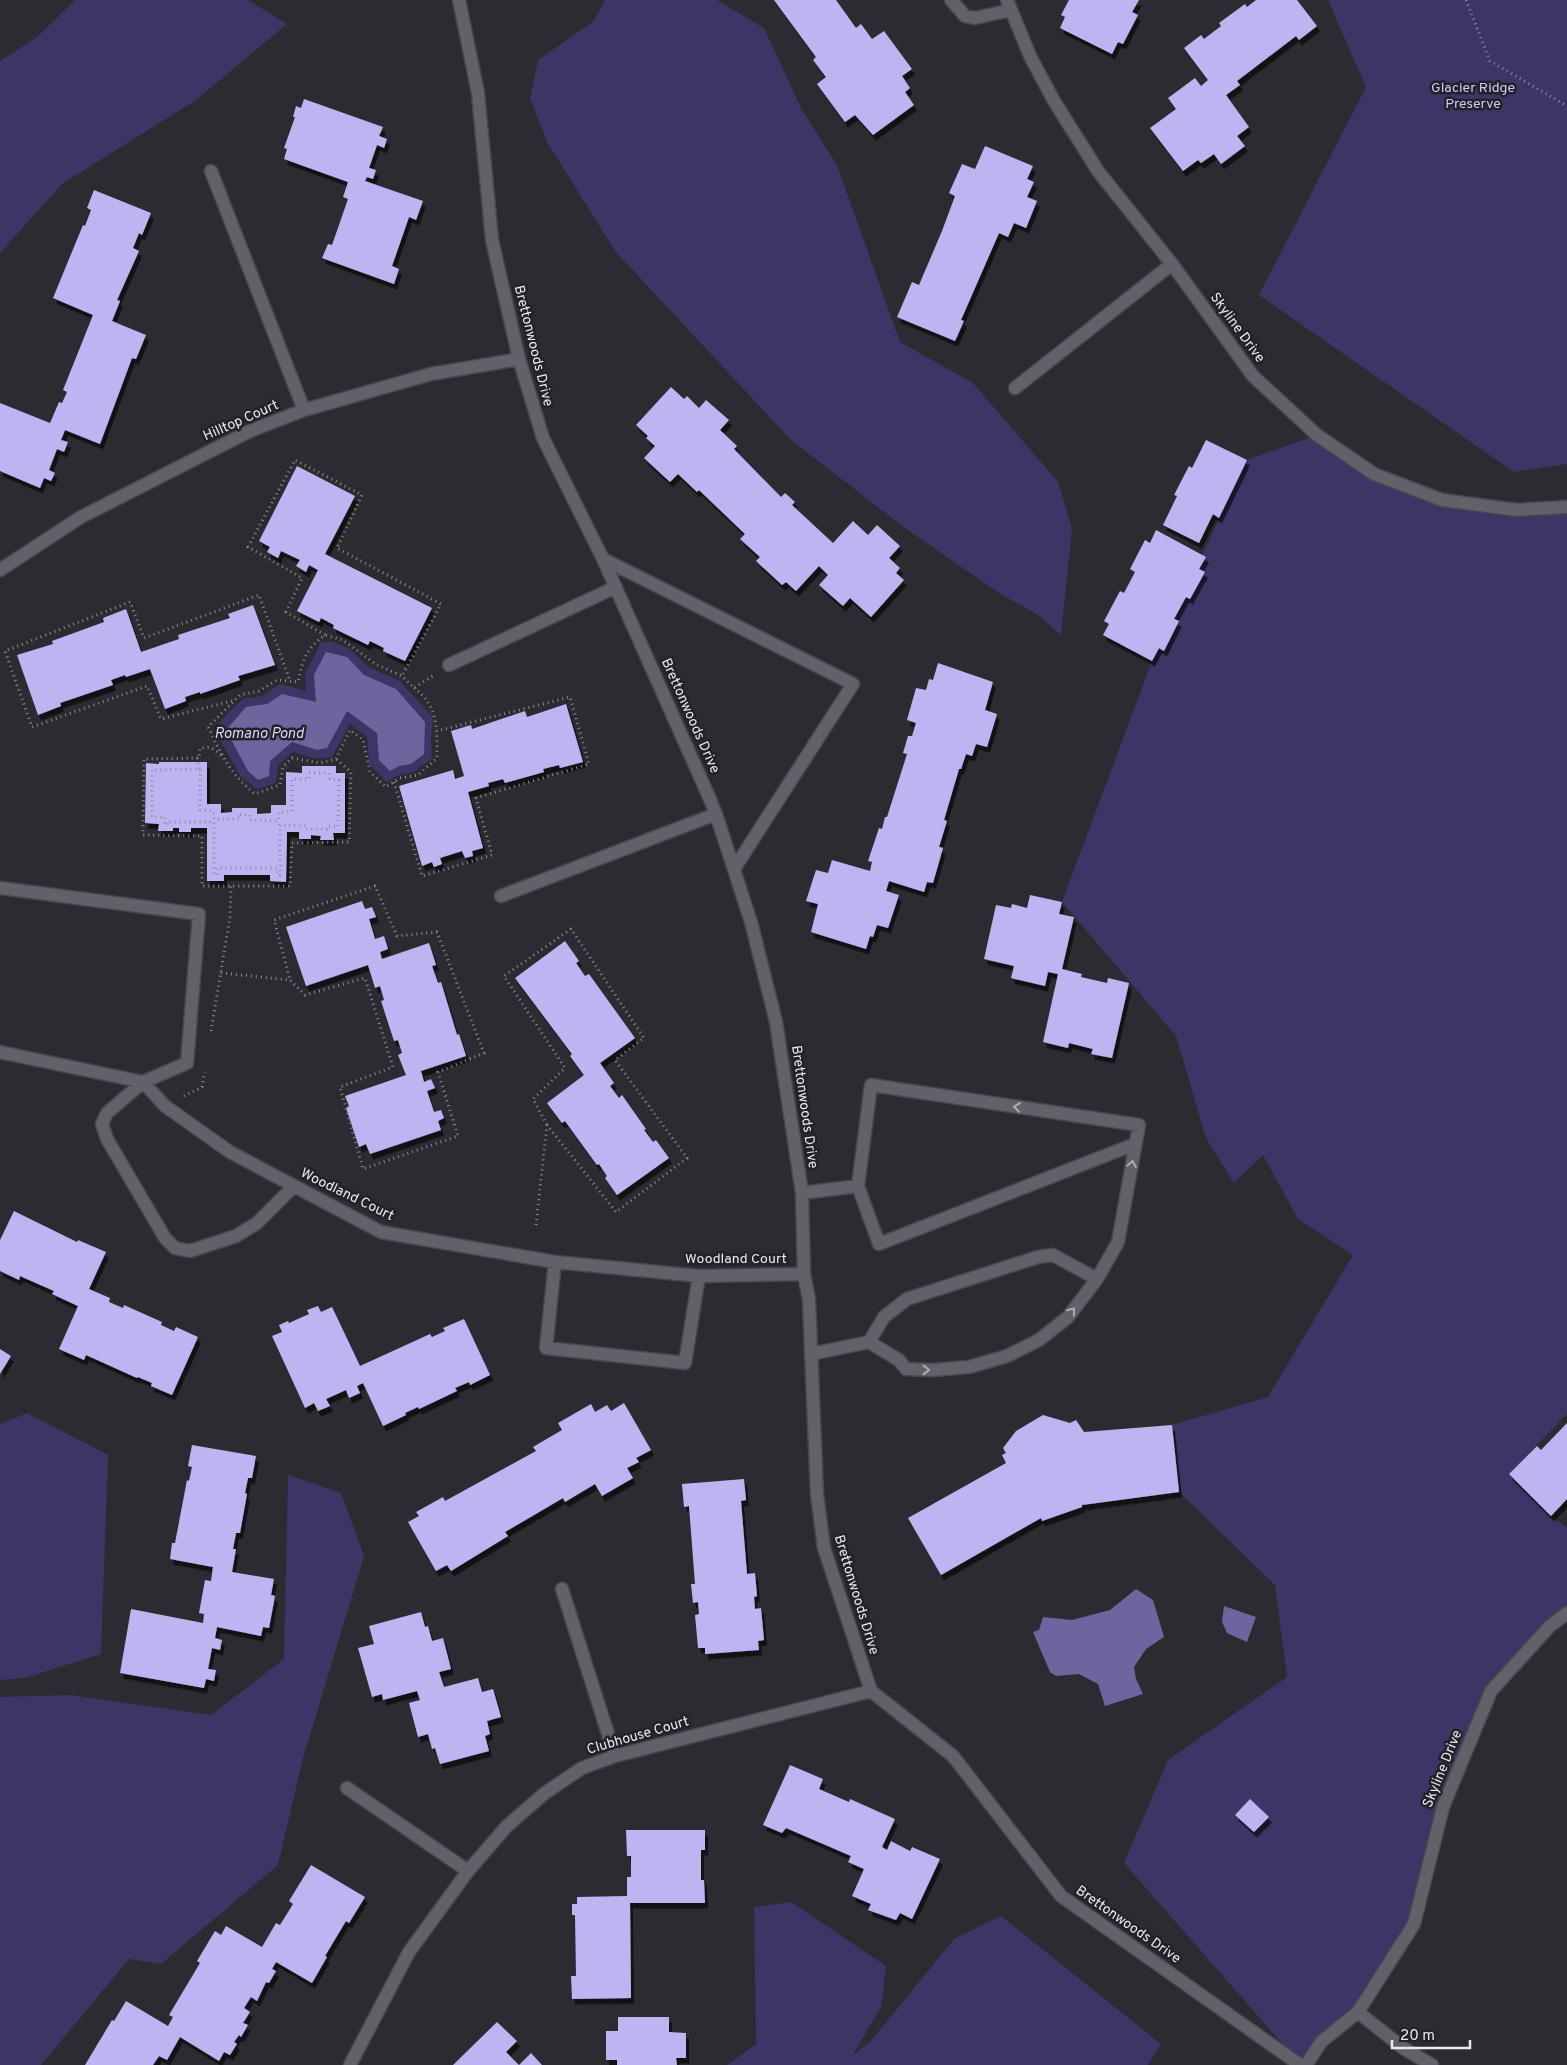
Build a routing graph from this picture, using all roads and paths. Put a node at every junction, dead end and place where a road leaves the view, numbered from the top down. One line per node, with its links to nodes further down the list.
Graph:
1 (459, 0): 8 (street, Brettonwoods Drive)
2 (952, 0): 4 (street)
3 (1466, 0): 5 (path)
4 (1009, 5): 7 (street, Skyline Drive)
5 (1567, 106)
6 (211, 171): 10 (street)
7 (1172, 264): 9 (street); 11 (street, Skyline Drive)
8 (519, 359): 10 (street, Hilltop Court); 12 (street, Brettonwoods Drive)
9 (1015, 388)
10 (304, 410): 13 (street, Hilltop Court)
11 (1567, 507)
12 (603, 559): 14 (street, Brettonwoods Drive); 28 (street)
13 (0, 570)
14 (616, 587): 16 (street); 27 (street, Brettonwoods Drive)
15 (325, 635): 17 (path); 17 (path); 18 (path)
16 (448, 665): 19 (path)
17 (402, 676): 19 (path)
18 (290, 681): 20 (path); 20 (path)
19 (414, 688): 21 (path)
20 (233, 701): 22 (path)
21 (437, 731): 26 (path); 26 (path)
22 (222, 755): 23 (path); 24 (path)
23 (197, 758): 24 (path); 25 (path)
24 (336, 760): 26 (path)
25 (200, 769): 25 (path)
26 (394, 782)
27 (716, 814): 28 (street, Brettonwoods Drive); 30 (street)
28 (734, 869): 39 (street, Brettonwoods Drive)
29 (0, 888): 34 (street)
30 (501, 896)
31 (221, 973): 32 (path)
32 (290, 980): 32 (path)
33 (0, 1052): 34 (street)
34 (143, 1082): 37 (street, Woodland Court); 37 (street)
35 (547, 1125): 35 (path); 40 (path)
36 (1135, 1144): 38 (street); 38 (street, one-way to 38); 44 (street, one-way to 36)
37 (294, 1186): 41 (street, Woodland Court)
38 (858, 1186): 39 (street)
39 (802, 1193): 42 (street, Brettonwoods Drive)
40 (536, 1225)
41 (555, 1262): 43 (street, Woodland Court); 43 (street)
42 (804, 1274): 43 (street, Woodland Court); 46 (street, Brettonwoods Drive)
43 (699, 1276)
44 (1097, 1279): 45 (street); 45 (street, one-way to 44)
45 (869, 1342): 46 (street)
46 (811, 1354): 49 (street, Brettonwoods Drive)
47 (562, 1589): 50 (street)
48 (1567, 1612): 53 (street, Skyline Drive)
49 (870, 1691): 50 (street, Clubhouse Court); 55 (street, Brettonwoods Drive)
50 (615, 1756): 52 (street, Clubhouse Court)
51 (347, 1788): 52 (street)
52 (468, 1871): 54 (street, Clubhouse Court)
53 (1358, 2012): 56 (street); 57 (street)
54 (350, 2065)
55 (1300, 2065)
56 (1306, 2065)
57 (1432, 2065)

